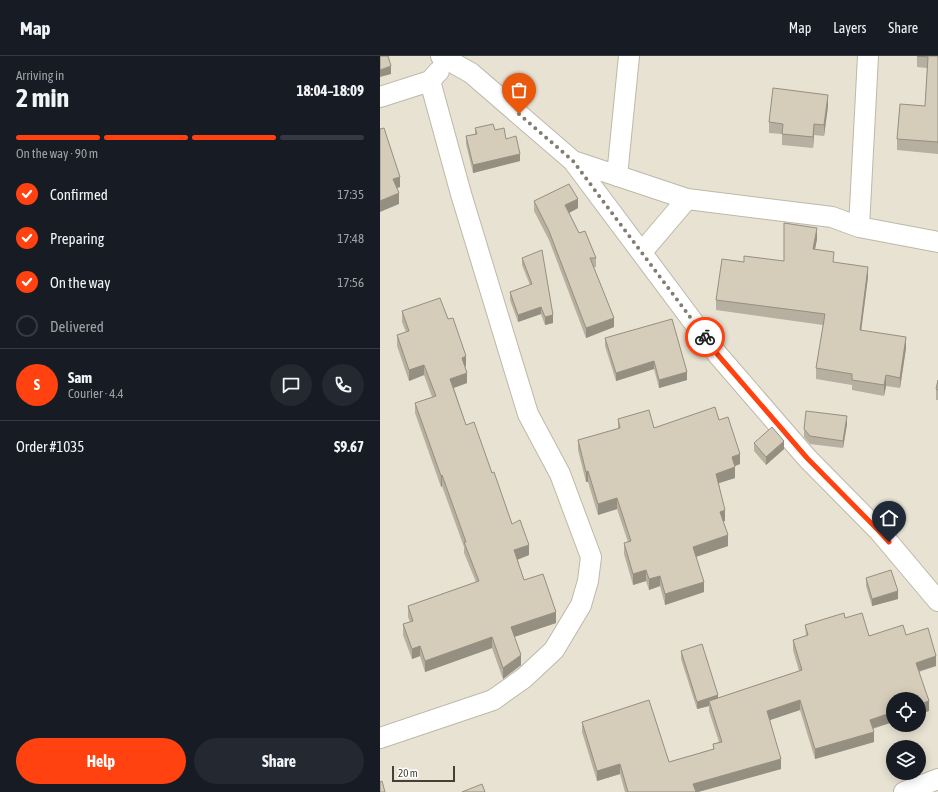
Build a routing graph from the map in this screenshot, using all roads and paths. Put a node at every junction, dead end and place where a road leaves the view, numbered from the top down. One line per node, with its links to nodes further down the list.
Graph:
1 (629, 56): 7 (street)
2 (868, 56): 9 (street)
3 (445, 57): 4 (street); 6 (street)
4 (430, 80): 5 (street); 13 (street)
5 (380, 97)
6 (573, 161): 7 (street); 11 (street)
7 (617, 176): 8 (street)
8 (687, 199): 9 (street); 11 (street)
9 (859, 226): 10 (street)
10 (938, 242)
11 (642, 252): 12 (street)
12 (938, 601)
13 (380, 738)
14 (938, 779): 15 (street)
15 (904, 792)

